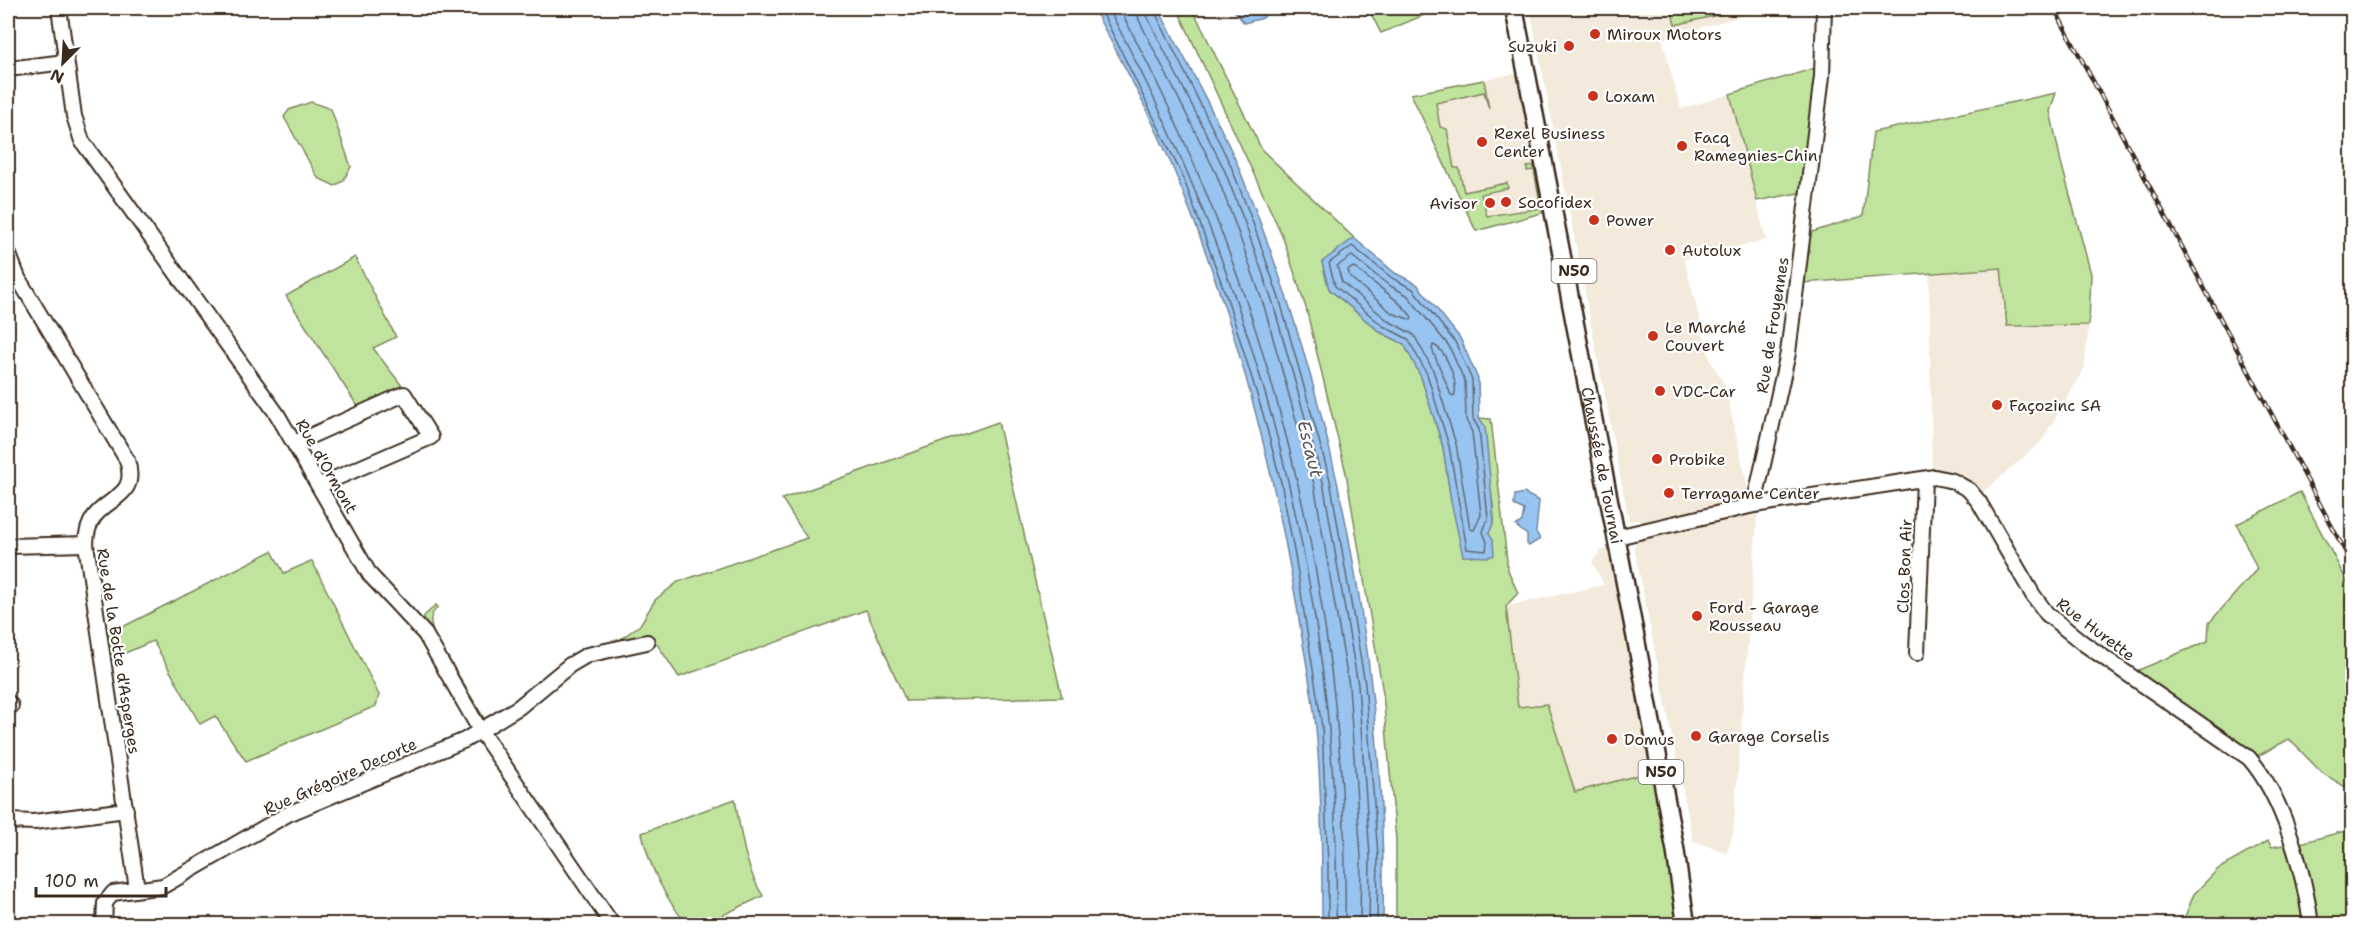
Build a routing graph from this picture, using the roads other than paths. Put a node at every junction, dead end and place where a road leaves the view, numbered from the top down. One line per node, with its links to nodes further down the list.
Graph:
1 (59, 8): 5 (street, Rue d'Ormont)
2 (1514, 8): 13 (main road, Chaussée de Tournai / N50)
3 (1522, 8): 13 (main road, Chaussée de Tournai / N50)
4 (1824, 8): 12 (street, Rue de Froyennes)
5 (65, 62): 6 (street); 9 (street, Rue d'Ormont)
6 (8, 69)
7 (8, 252): 8 (street, Rue de la Botte d'Asperges)
8 (13, 281): 14 (street, Rue de la Botte d'Asperges)
9 (295, 443): 11 (street, Rue d'Ormont); 11 (street)
10 (1924, 479): 12 (street, Rue Hurette); 17 (street, Clos Bon Air); 26 (street, Rue Hurette)
11 (320, 485): 18 (street, Rue d'Ormont)
12 (1754, 505): 13 (street)
13 (1621, 535): 24 (main road, Chaussée de Tournai / N50); 25 (main road, Chaussée de Tournai / N50)
14 (86, 544): 15 (street); 19 (street, Rue de la Botte d'Asperges)
15 (8, 546)
16 (647, 642): 18 (street, Rue Grégoire Decorte)
17 (1917, 653)
18 (480, 729): 21 (street, Rue Grégoire Decorte); 23 (street, Rue d'Ormont)
19 (126, 810): 20 (street); 21 (street, Rue de la Botte d'Asperges)
20 (8, 821)
21 (137, 889): 22 (street, Rue Grégoire Decorte)
22 (104, 924)
23 (612, 924)
24 (1686, 924)
25 (1695, 924)
26 (2311, 924)

